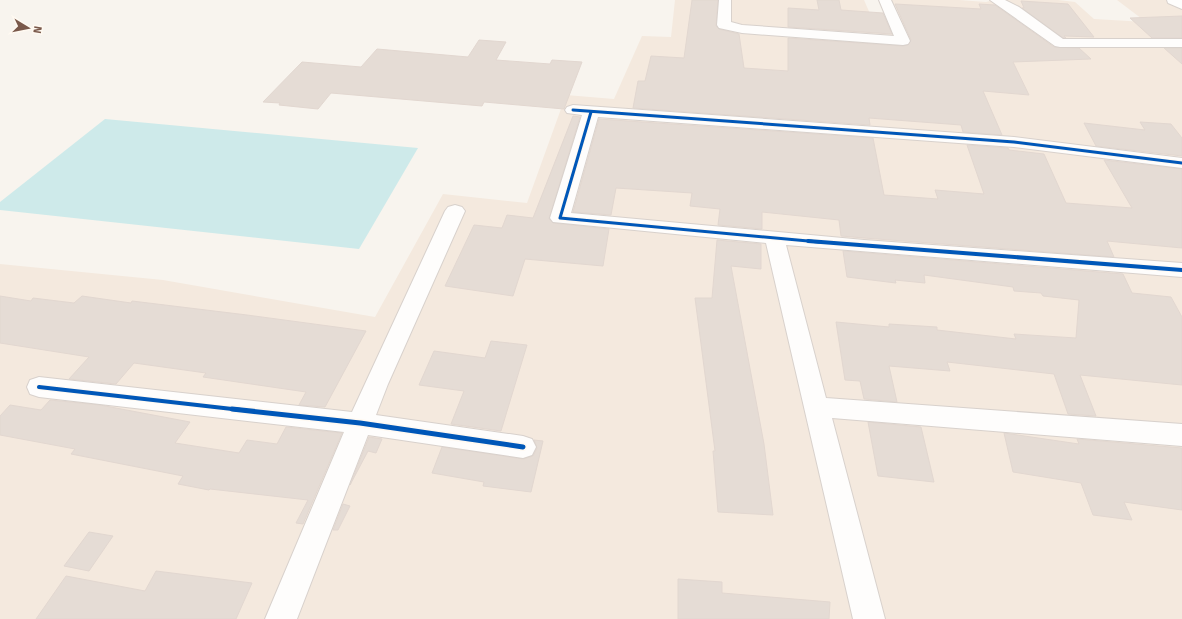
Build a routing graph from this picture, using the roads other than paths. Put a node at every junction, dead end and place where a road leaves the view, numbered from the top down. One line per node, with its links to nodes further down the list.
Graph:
1 (725, 0): 2 (street)
2 (885, 0)
3 (996, 0): 6 (street)
4 (1172, 0): 5 (street)
5 (1182, 5)
6 (1182, 43)
7 (1182, 163): 9 (street)
8 (455, 211): 13 (street)
9 (774, 237): 10 (street); 12 (street)
10 (1182, 270)
11 (39, 387): 13 (street)
12 (816, 407): 14 (street); 17 (street)
13 (360, 423): 15 (street); 16 (street)
14 (1182, 434)
15 (523, 447)
16 (281, 619)
17 (869, 619)

